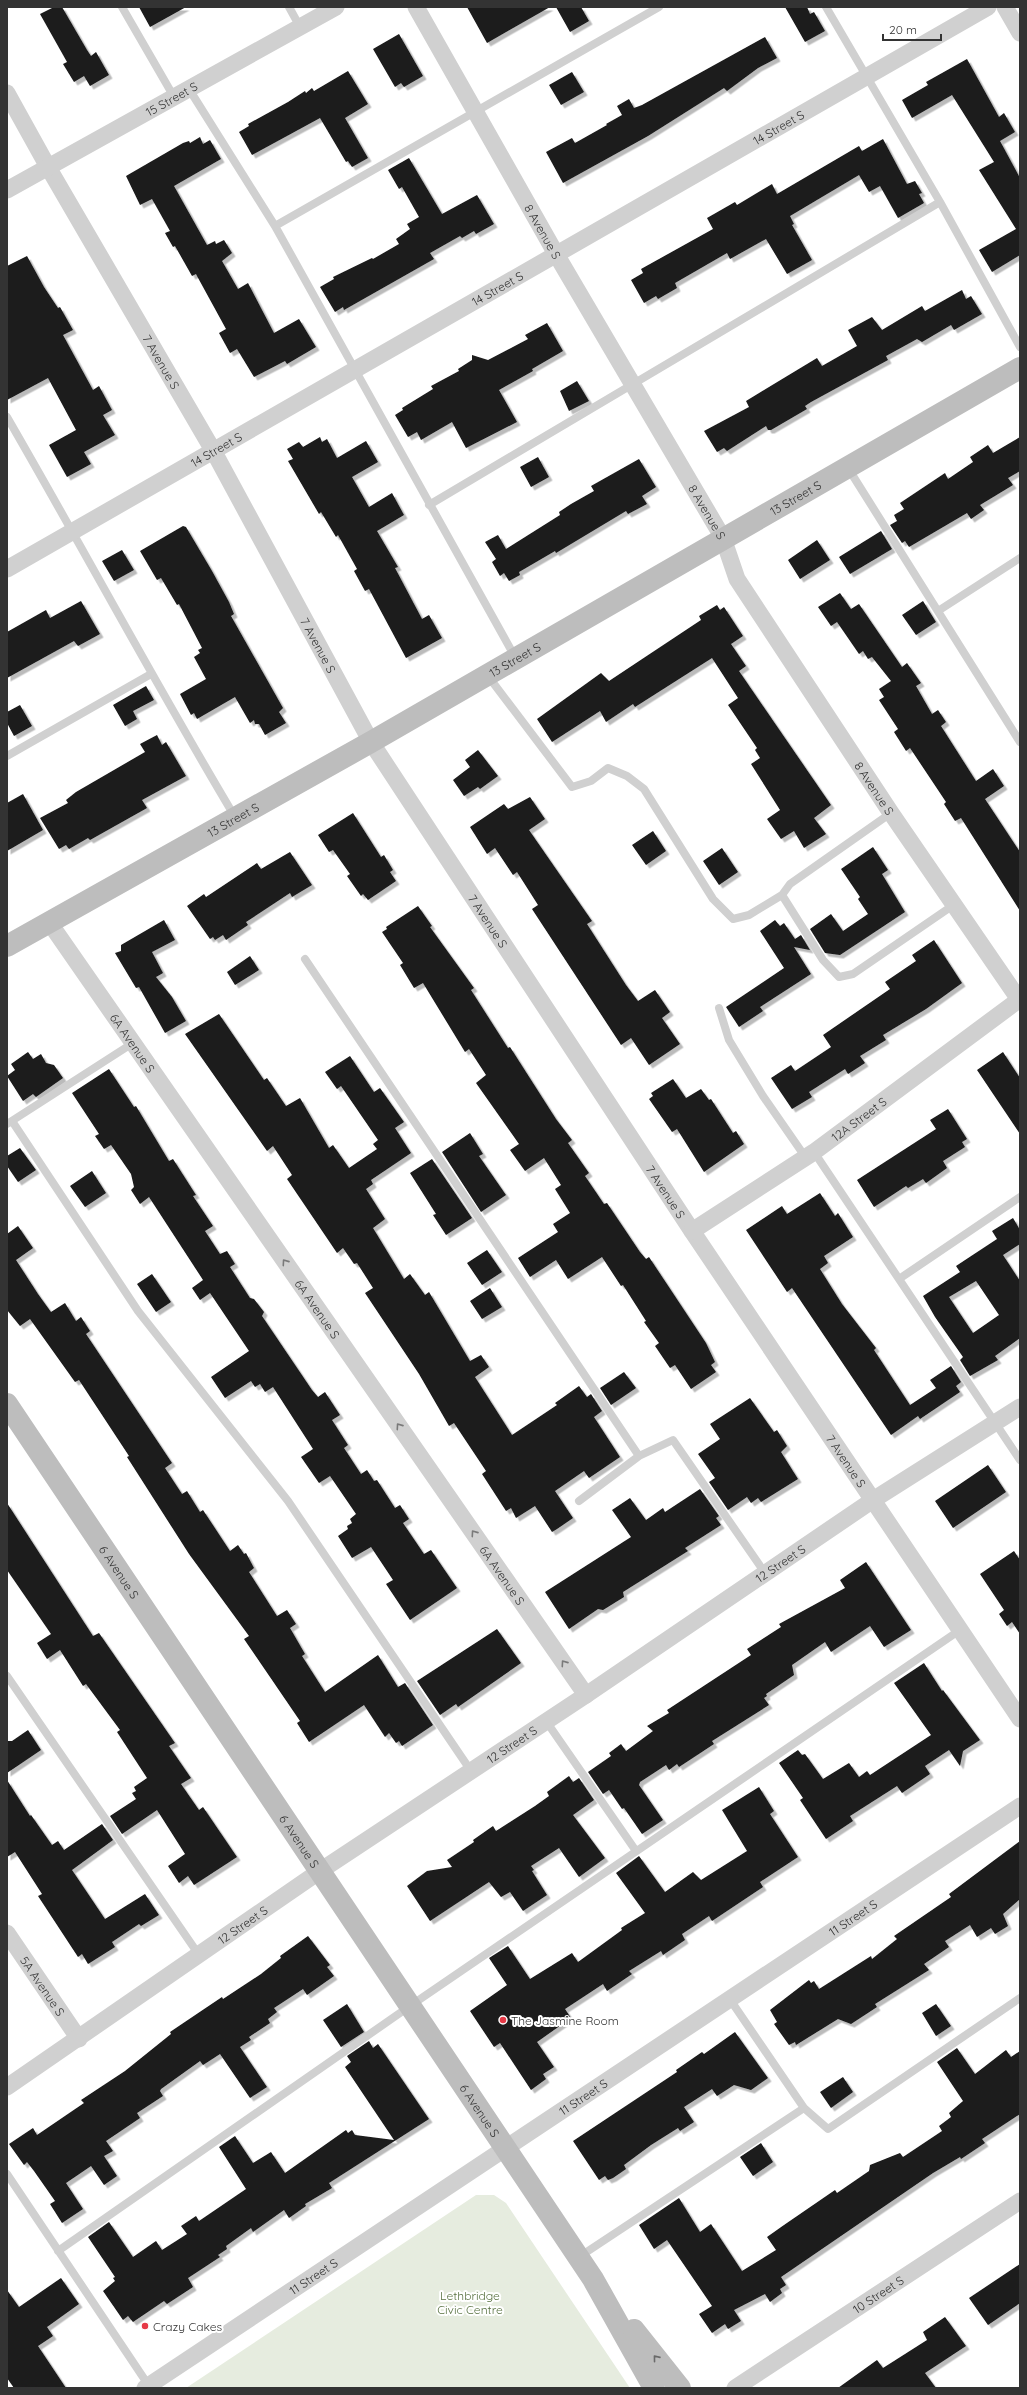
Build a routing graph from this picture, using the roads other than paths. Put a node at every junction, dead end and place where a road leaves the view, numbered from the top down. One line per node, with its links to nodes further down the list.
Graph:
1 (122, 7): 14 (lane)
2 (289, 7): 9 (lane)
3 (336, 7): 9 (street, 15 Street S)
4 (416, 7): 15 (street, 8 Avenue S)
5 (659, 7): 15 (lane)
6 (826, 7): 11 (lane)
7 (988, 7): 11 (street, 14 Street S)
8 (1005, 7): 10 (street)
9 (300, 27): 12 (street, 15 Street S)
10 (1020, 33)
11 (866, 76): 18 (lane); 20 (street, 14 Street S)
12 (189, 89): 14 (street, 15 Street S); 19 (lane)
13 (7, 93): 16 (street, 7 Avenue S)
14 (174, 97): 16 (street, 15 Street S)
15 (475, 111): 19 (lane); 20 (street, 8 Avenue S)
16 (48, 167): 17 (street, 15 Street S); 26 (street, 7 Avenue S)
17 (7, 190)
18 (940, 202): 21 (lane); 24 (lane)
19 (275, 226): 23 (lane)
20 (556, 254): 23 (street, 14 Street S); 24 (street, 8 Avenue S)
21 (1020, 347)
22 (1020, 368): 27 (main road, 13 Street S)
23 (354, 371): 26 (street, 14 Street S); 28 (lane)
24 (632, 384): 28 (lane); 30 (street, 8 Avenue S)
25 (7, 417): 29 (lane)
26 (214, 452): 29 (street, 14 Street S); 37 (street, 7 Avenue S)
27 (847, 467): 30 (main road, 13 Street S); 33 (lane)
28 (429, 505): 34 (lane)
29 (73, 532): 32 (street, 14 Street S); 35 (lane)
30 (723, 538): 34 (main road, 13 Street S); 40 (street, 8 Avenue S)
31 (1020, 558): 33 (lane)
32 (7, 569)
33 (938, 611): 38 (lane)
34 (515, 657): 36 (main road, 13 Street S)
35 (151, 674): 39 (lane); 41 (lane)
36 (486, 674): 37 (main road, 13 Street S); 42 (lane)
37 (371, 742): 41 (main road, 13 Street S); 53 (street, 7 Avenue S)
38 (1020, 742)
39 (7, 756)
40 (891, 813): 42 (lane); 43 (street, 8 Avenue S)
41 (236, 817): 44 (main road, 13 Street S)
42 (782, 895): 43 (lane)
43 (955, 904): 47 (street, 8 Avenue S)
44 (49, 922): 45 (main road, 13 Street S); 49 (street, 6A Avenue S)
45 (7, 946)
46 (305, 958): 58 (lane)
47 (1020, 1000): 51 (street, 12A Street S)
48 (719, 1008): 51 (lane)
49 (133, 1043): 50 (lane); 65 (street, 6A Avenue S, one-way to 49)
50 (9, 1122): 68 (lane)
51 (810, 1155): 53 (street, 12A Street S); 54 (lane)
52 (1020, 1197): 54 (lane)
53 (692, 1231): 60 (street, 7 Avenue S)
54 (899, 1279): 57 (lane)
55 (7, 1404): 71 (main road, 6 Avenue S)
56 (1020, 1407): 57 (street, 12 Street S)
57 (995, 1423): 59 (lane); 60 (street, 12 Street S)
58 (639, 1456): 61 (lane); 62 (lane)
59 (1020, 1460)
60 (873, 1500): 62 (street, 12 Street S); 63 (street, 7 Avenue S)
61 (579, 1501)
62 (765, 1574): 65 (street, 12 Street S)
63 (960, 1630): 66 (street, 7 Avenue S); 70 (lane)
64 (7, 1676): 73 (lane)
65 (586, 1695): 67 (street, 12 Street S)
66 (1020, 1719)
67 (546, 1721): 68 (street, 12 Street S); 70 (lane)
68 (471, 1770): 71 (street, 12 Street S)
69 (1020, 1806): 74 (street, 11 Street S)
70 (636, 1851): 76 (lane)
71 (320, 1870): 73 (street, 12 Street S); 76 (main road, 6 Avenue S)
72 (7, 1933): 77 (street, 5A Avenue S)
73 (199, 1955): 77 (street, 12 Street S)
74 (729, 1998): 79 (lane); 80 (street, 11 Street S)
75 (1020, 1998): 79 (lane)
76 (410, 2006): 80 (main road, 6 Avenue S); 83 (lane)
77 (79, 2039): 78 (street, 12 Street S)
78 (7, 2087)
79 (804, 2108): 84 (lane)
80 (505, 2148): 84 (main road, 6 Avenue S); 86 (street, 11 Street S)
81 (7, 2174): 83 (lane)
82 (1020, 2200): 89 (street, 10 Street S)
83 (58, 2251): 86 (lane)
84 (579, 2257): 85 (main road, 6 Avenue S)
85 (593, 2279): 87 (main road, 6 Avenue S); 88 (main road, 6 Avenue S, one-way to 85)
86 (147, 2387)
87 (654, 2388)
88 (680, 2388)
89 (736, 2388)

